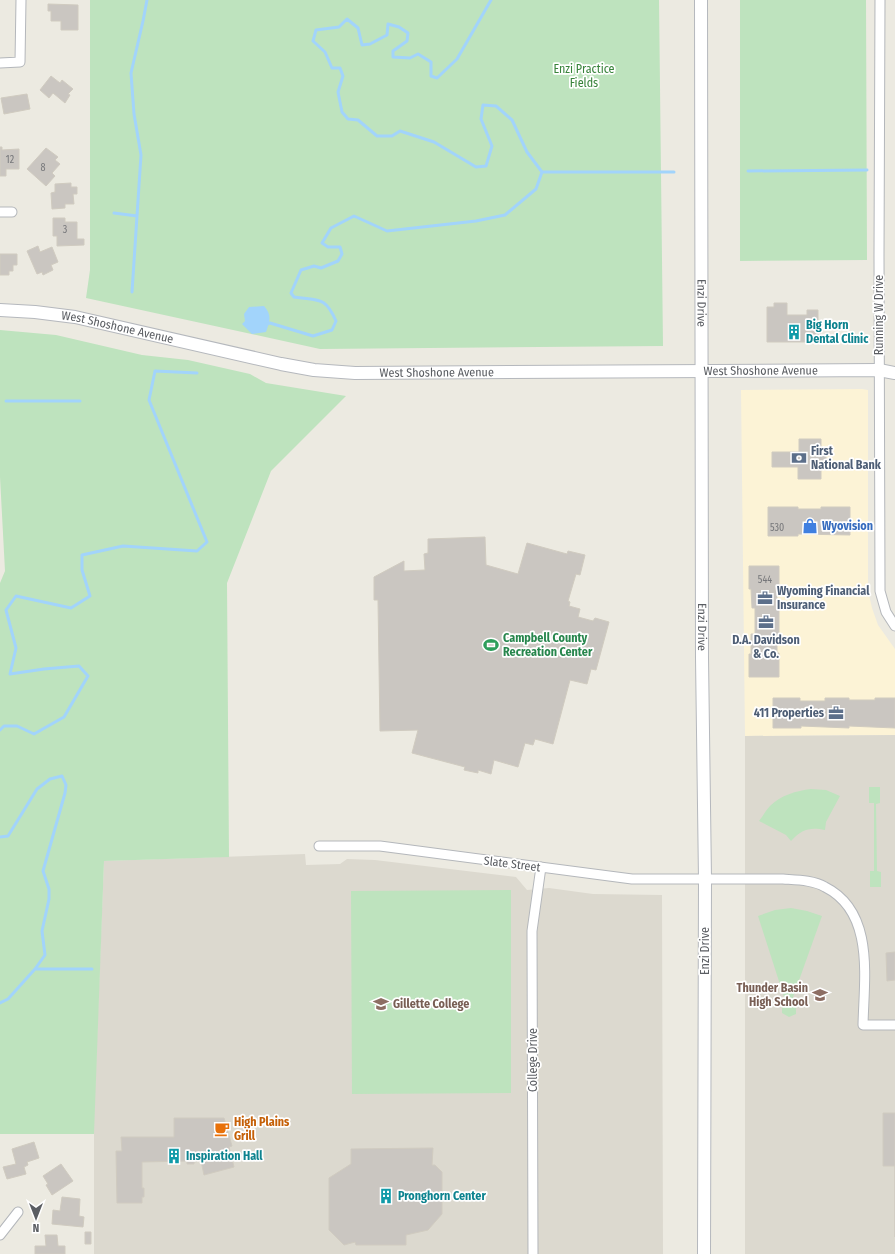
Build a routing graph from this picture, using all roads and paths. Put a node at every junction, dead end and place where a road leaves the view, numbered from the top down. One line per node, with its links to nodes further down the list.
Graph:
1 (21, 0): 4 (street)
2 (701, 0): 9 (main road, Enzi Drive)
3 (880, 0): 10 (street, Running W Drive)
4 (0, 62)
5 (0, 212): 6 (street)
6 (12, 212)
7 (0, 310): 9 (main road, West Shoshone Avenue)
8 (895, 364): 10 (main road)
9 (702, 370): 10 (main road, West Shoshone Avenue); 15 (main road, Enzi Drive)
10 (879, 370): 11 (main road); 12 (street, Running W Drive)
11 (895, 373)
12 (895, 626)
13 (319, 846): 14 (street, Slate Street)
14 (541, 867): 15 (street, Slate Street); 19 (street, College Drive)
15 (705, 879): 16 (street, Slate Street); 20 (main road, Enzi Drive)
16 (895, 1025)
17 (18, 1212): 18 (street)
18 (0, 1235)
19 (533, 1254)
20 (704, 1254)

